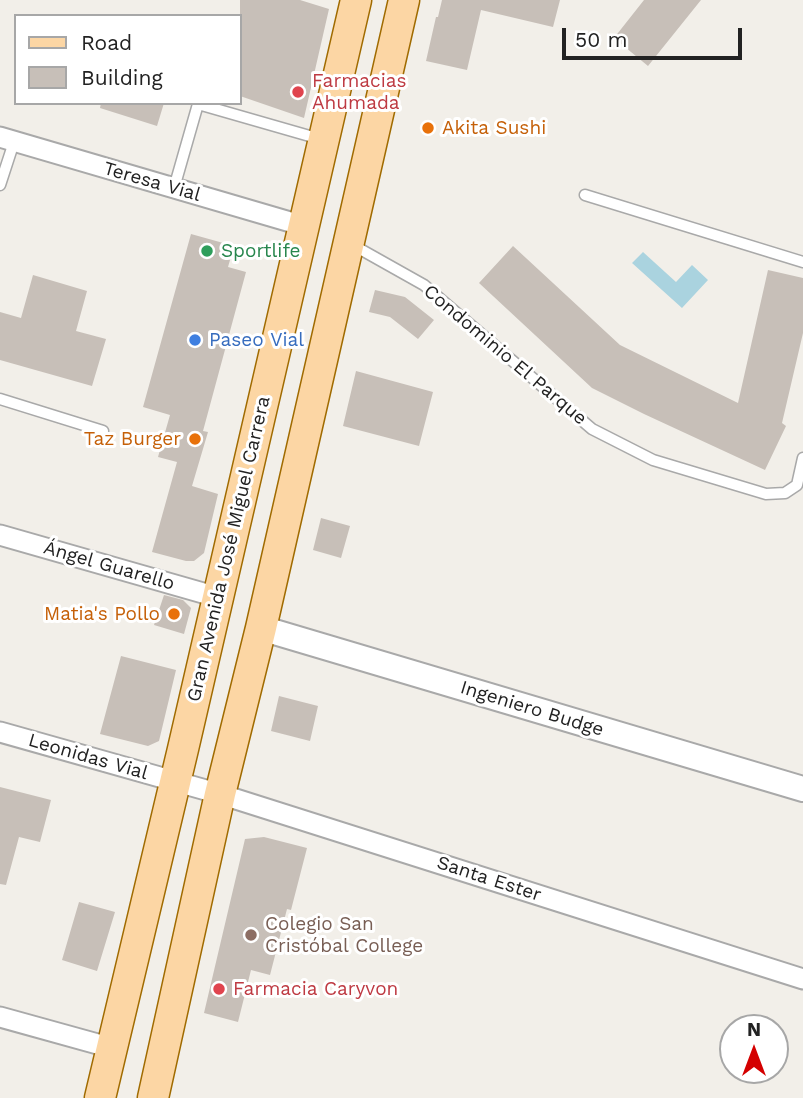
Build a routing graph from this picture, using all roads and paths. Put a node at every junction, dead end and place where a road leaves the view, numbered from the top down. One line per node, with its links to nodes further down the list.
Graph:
1 (356, 0): 6 (main road, Gran Avenida José Miguel Carrera)
2 (404, 0): 11 (main road)
3 (198, 105): 8 (lane)
4 (202, 105): 6 (lane)
5 (7, 139): 7 (lane); 8 (street, Teresa Vial)
6 (324, 140): 10 (main road, Gran Avenida José Miguel Carrera)
7 (0, 185)
8 (174, 188): 10 (street, Teresa Vial)
9 (585, 195): 12 (lane)
10 (304, 226): 13 (main road); 18 (main road, Gran Avenida José Miguel Carrera)
11 (348, 242): 13 (main road); 16 (lane, Condominio El Parque)
12 (803, 262)
13 (341, 272): 19 (main road)
14 (0, 399): 15 (lane)
15 (103, 431)
16 (803, 458)
17 (0, 535): 18 (street, Ángel Guarello)
18 (217, 597): 21 (main road, Gran Avenida José Miguel Carrera)
19 (261, 628): 22 (street, Ingeniero Budge); 23 (main road)
20 (0, 732): 21 (street, Leonidas Vial)
21 (175, 782): 23 (street, Santa Ester); 26 (main road, Gran Avenida José Miguel Carrera)
22 (803, 789)
23 (220, 794): 24 (street, Santa Ester); 28 (main road)
24 (803, 979)
25 (0, 1017): 26 (street)
26 (112, 1048): 27 (main road, Gran Avenida José Miguel Carrera)
27 (100, 1098)
28 (153, 1098)

